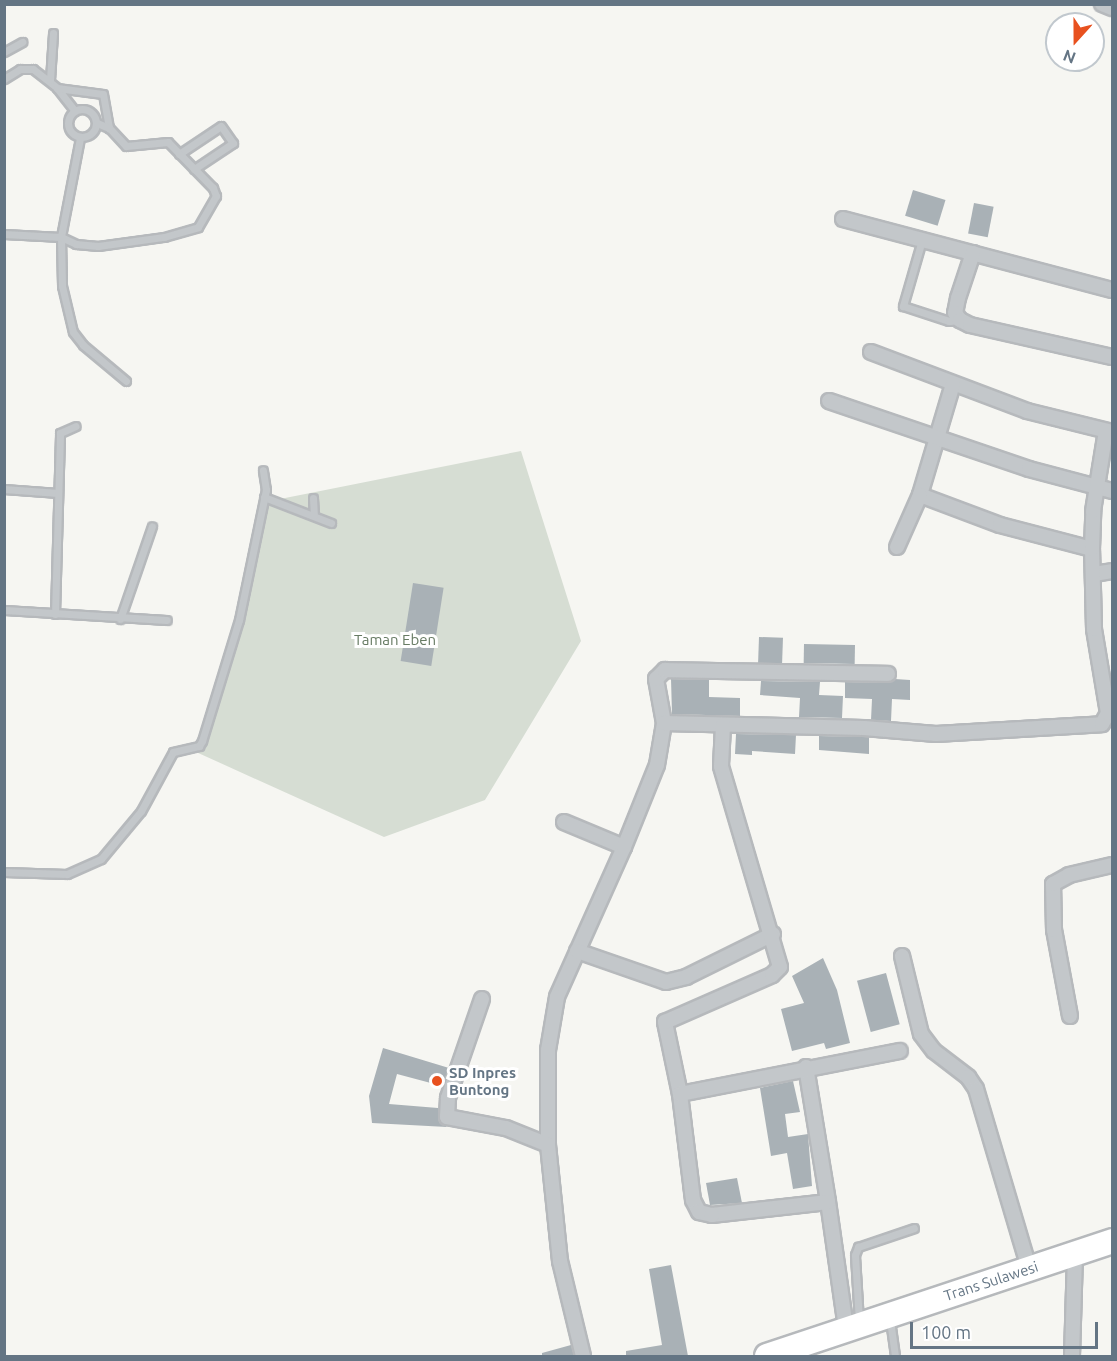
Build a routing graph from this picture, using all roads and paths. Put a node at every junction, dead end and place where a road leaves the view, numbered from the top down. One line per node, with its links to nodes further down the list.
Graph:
1 (1102, 4): 2 (street)
2 (1113, 8)
3 (53, 33): 7 (lane)
4 (22, 42): 5 (lane)
5 (4, 52)
6 (4, 78): 7 (lane)
7 (50, 80): 8 (lane)
8 (57, 88): 9 (lane); 11 (lane)
9 (75, 111): 10 (lane); 12 (lane)
10 (97, 123): 11 (lane); 12 (lane)
11 (109, 128): 13 (lane)
12 (80, 138): 17 (lane)
13 (179, 154): 14 (lane); 14 (lane)
14 (194, 169): 17 (lane)
15 (843, 219): 18 (street)
16 (4, 234): 17 (lane)
17 (61, 237): 24 (lane)
18 (922, 240): 19 (street); 21 (lane)
19 (973, 253): 20 (street); 21 (street)
20 (1113, 291)
21 (960, 320): 23 (street)
22 (871, 352): 25 (street)
23 (1113, 357)
24 (126, 381)
25 (953, 384): 28 (street); 29 (street)
26 (829, 401): 29 (street)
27 (76, 426): 34 (lane)
28 (1109, 431): 32 (street)
29 (938, 439): 32 (street); 35 (street)
30 (263, 470): 36 (lane)
31 (4, 489): 34 (lane)
32 (1095, 489): 33 (street); 42 (street)
33 (1113, 491)
34 (58, 493): 46 (lane)
35 (920, 495): 41 (street); 42 (street)
36 (264, 497): 38 (lane); 55 (lane)
37 (313, 498): 38 (lane)
38 (314, 515): 39 (lane)
39 (331, 523)
40 (152, 526): 47 (lane)
41 (897, 547)
42 (1092, 549): 44 (street)
43 (1113, 571): 44 (street)
44 (1094, 574): 51 (street)
45 (4, 610): 46 (lane)
46 (55, 614): 47 (lane)
47 (120, 619): 48 (lane)
48 (167, 620)
49 (888, 674): 50 (street)
50 (664, 723): 51 (street); 53 (street)
51 (723, 724): 56 (street)
52 (564, 822): 53 (street)
53 (624, 847): 57 (street)
54 (1113, 865): 60 (street)
55 (4, 872)
56 (773, 934): 57 (street); 63 (street)
57 (577, 951): 64 (street)
58 (902, 956): 69 (street)
59 (482, 999): 64 (street)
60 (1070, 1016)
61 (900, 1051): 62 (street)
62 (806, 1067): 63 (street); 65 (street)
63 (680, 1094): 65 (street)
64 (548, 1144): 72 (street)
65 (828, 1202): 71 (street)
66 (914, 1228): 71 (lane)
67 (1113, 1240): 68 (highway, Trans Sulawesi)
68 (1075, 1254): 69 (highway, Trans Sulawesi); 75 (street)
69 (1029, 1269): 70 (highway, Trans Sulawesi)
70 (890, 1315): 71 (highway, Trans Sulawesi); 74 (lane)
71 (853, 1326): 73 (highway, Trans Sulawesi)
72 (583, 1356)
73 (767, 1356)
74 (895, 1356)
75 (1072, 1356)

